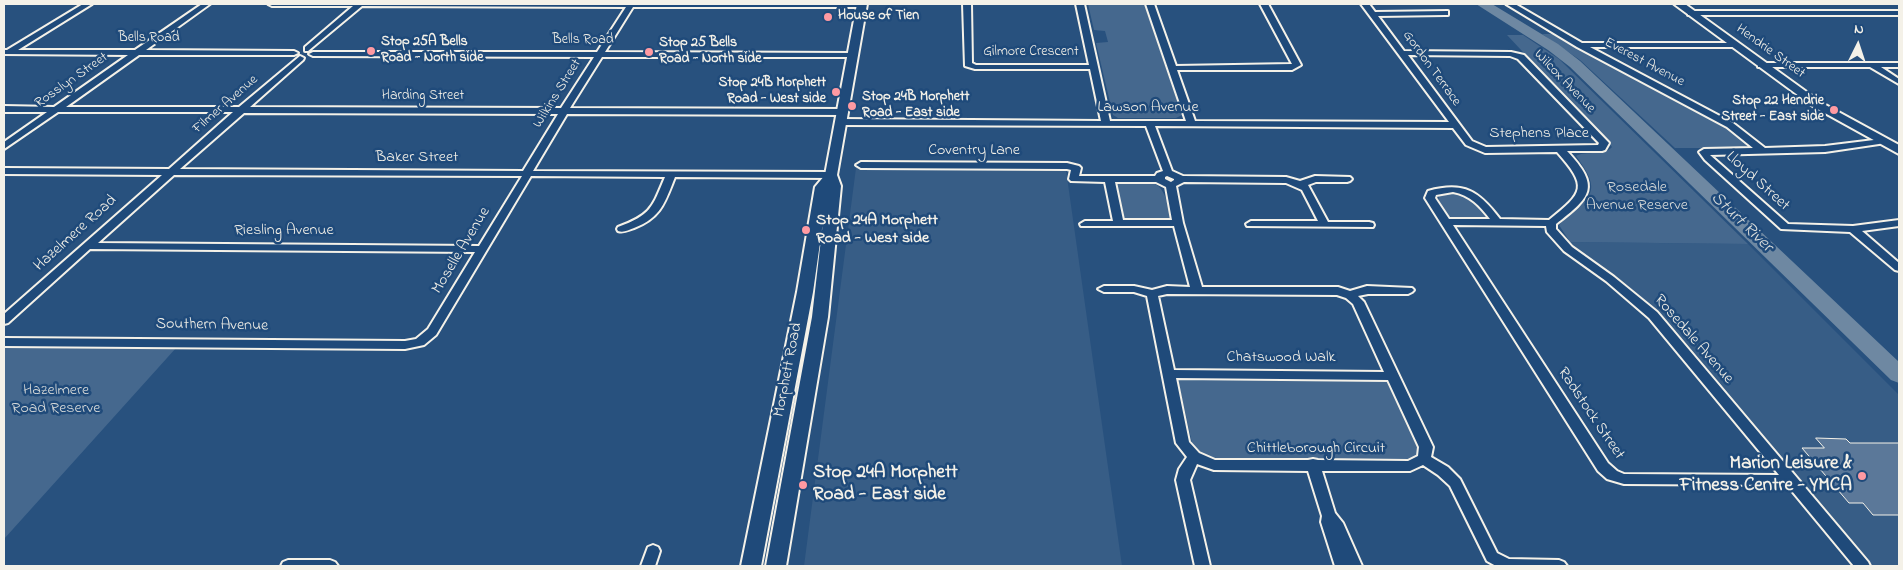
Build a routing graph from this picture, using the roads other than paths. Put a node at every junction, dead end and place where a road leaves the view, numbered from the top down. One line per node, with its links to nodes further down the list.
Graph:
1 (88, 4): 20 (street)
2 (206, 4): 22 (street, Rosslyn Street)
3 (272, 4): 4 (street)
4 (360, 4): 5 (street); 21 (street)
5 (631, 4): 13 (street); 24 (street, Wilkins Street)
6 (967, 4): 30 (street, Gilmore Crescent)
7 (1080, 4): 30 (street)
8 (1150, 4): 31 (street)
9 (1264, 4): 31 (street)
10 (1365, 4): 17 (street, Gordon Terrace)
11 (1510, 4): 18 (street, Everest Avenue)
12 (1679, 4): 15 (main road, Hendrie Street)
13 (862, 5): 25 (main road, Morphett Road)
14 (1445, 13): 17 (street)
15 (1691, 13): 16 (street); 19 (main road, Hendrie Street)
16 (1899, 13)
17 (1372, 14): 23 (street, Gordon Terrace)
18 (1580, 45): 19 (street); 48 (street, Everest Avenue)
19 (1734, 45): 27 (main road, Hendrie Street)
20 (6, 52): 22 (street, Bells Road)
21 (310, 52): 24 (street, Bells Road); 26 (street)
22 (135, 53): 26 (street, Bells Road); 34 (street, Rosslyn Street)
23 (1403, 53): 41 (street, Gordon Terrace); 45 (street, Wilcox Avenue)
24 (599, 54): 25 (street, Bells Road); 36 (street, Wilkins Street)
25 (853, 55): 37 (main road, Morphett Road)
26 (297, 56): 35 (street, Filmer Avenue)
27 (1761, 65): 28 (street); 42 (main road, Hendrie Street)
28 (1873, 65): 29 (street); 32 (street)
29 (1899, 65)
30 (1095, 68): 38 (street)
31 (1173, 68): 40 (street)
32 (1899, 82)
33 (4, 109): 34 (street, Harding Street)
34 (56, 109): 35 (street, Harding Street); 43 (street, Rosslyn Street)
35 (240, 110): 36 (street, Harding Street); 51 (street, Filmer Avenue)
36 (563, 111): 37 (street, Harding Street); 53 (street, Wilkins Street)
37 (842, 117): 38 (street, Lawson Avenue); 55 (main road, Morphett Road)
38 (1106, 123): 39 (street, Lawson Avenue)
39 (1149, 123): 40 (street, Lawson Avenue); 52 (street)
40 (1192, 124): 41 (street, Lawson Avenue)
41 (1456, 125): 44 (street, Gordon Terrace)
42 (1879, 140): 47 (main road, Hendrie Street); 48 (street)
43 (4, 146)
44 (1476, 148): 46 (street, Stephens Place)
45 (1602, 148): 46 (street, Stephens Place)
46 (1561, 150): 64 (street)
47 (1899, 150)
48 (1763, 151): 72 (street, Lloyd Street)
49 (861, 165): 56 (street, Coventry Lane)
50 (4, 171): 51 (street, Baker Street)
51 (170, 172): 53 (street, Baker Street); 73 (street, Hazelmere Road)
52 (1168, 173): 57 (street); 59 (street)
53 (528, 174): 54 (street, Baker Street); 74 (street, Moselle Avenue)
54 (671, 175): 55 (street, Baker Street); 71 (street)
55 (831, 175): 95 (main road, Morphett Road); 96 (main road, Morphett Road)
56 (1109, 179): 57 (street); 67 (street)
57 (1159, 179): 59 (street)
58 (1347, 179): 60 (street)
59 (1176, 182): 60 (street); 63 (street)
60 (1300, 184): 69 (street)
61 (1444, 222): 62 (street); 62 (street, Radstock Street); 89 (street, Radstock Street)
62 (1497, 222): 64 (street)
63 (1178, 223): 67 (street); 77 (street)
64 (1551, 223): 89 (street, Rosedale Avenue)
65 (1899, 223): 72 (street)
66 (1085, 224): 67 (street)
67 (1119, 224)
68 (1251, 224): 69 (street)
69 (1325, 225): 70 (street)
70 (1369, 225)
71 (622, 228)
72 (1853, 229): 75 (street)
73 (86, 246): 74 (street, Riesling Avenue); 81 (street, Hazelmere Road)
74 (482, 249): 83 (street, Moselle Avenue)
75 (1899, 268)
76 (1104, 289): 79 (street)
77 (1197, 290): 79 (street); 80 (street)
78 (1408, 290): 80 (street)
79 (1152, 294): 84 (street)
80 (1350, 295): 85 (street)
81 (7, 315)
82 (4, 342): 83 (street, Southern Avenue)
83 (420, 342)
84 (1169, 374): 85 (street, Chatswood Walk); 86 (street)
85 (1392, 376): 87 (street)
86 (1194, 458): 88 (street, Chittleborough Circuit); 97 (street)
87 (1424, 459): 88 (street, Chittleborough Circuit); 100 (street)
88 (1313, 464): 90 (street)
89 (1790, 480): 101 (street, Rosedale Avenue)
90 (1330, 516): 98 (street); 99 (street)
91 (654, 551): 94 (street)
92 (288, 566): 93 (street)
93 (330, 566)
94 (648, 566)
95 (751, 566)
96 (776, 566)
97 (1202, 566)
98 (1342, 566)
99 (1354, 566)
100 (1559, 566)
101 (1863, 566)

